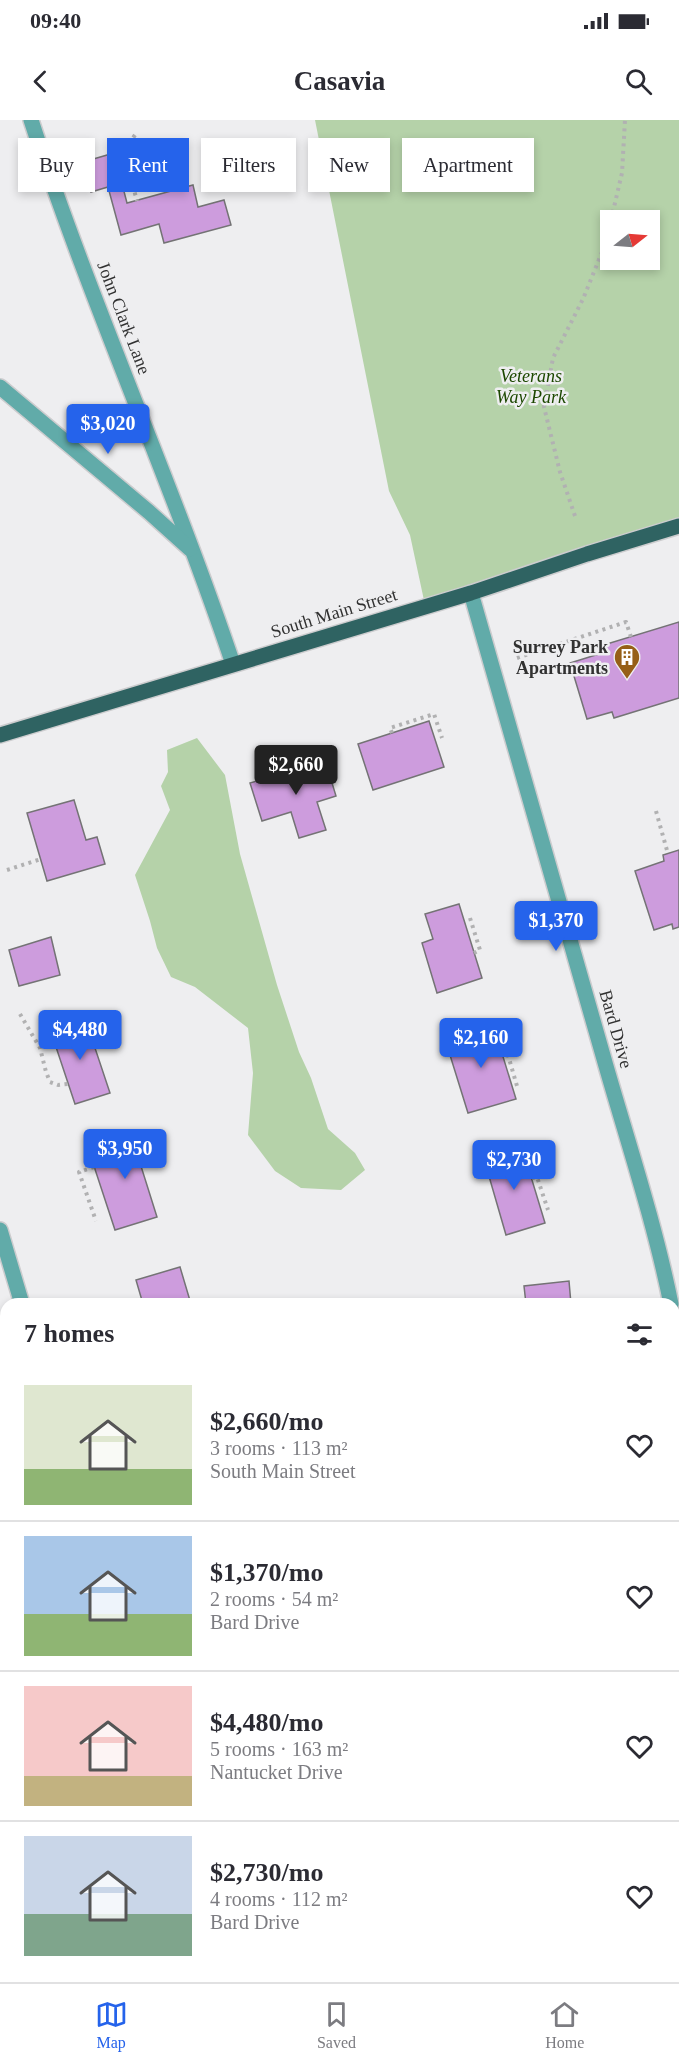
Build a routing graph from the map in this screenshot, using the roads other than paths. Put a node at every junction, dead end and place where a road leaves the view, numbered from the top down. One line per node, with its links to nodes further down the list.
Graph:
1 (31, 120): 4 (street, John Clark Lane)
2 (0, 387): 4 (street)
3 (679, 526): 5 (main road, South Main Street)
4 (192, 551): 6 (street, John Clark Lane)
5 (471, 593): 6 (main road, South Main Street); 10 (street, Bard Drive)
6 (233, 664): 7 (main road, South Main Street)
7 (0, 735)
8 (0, 1230): 9 (street)
9 (20, 1298)
10 (670, 1298)

